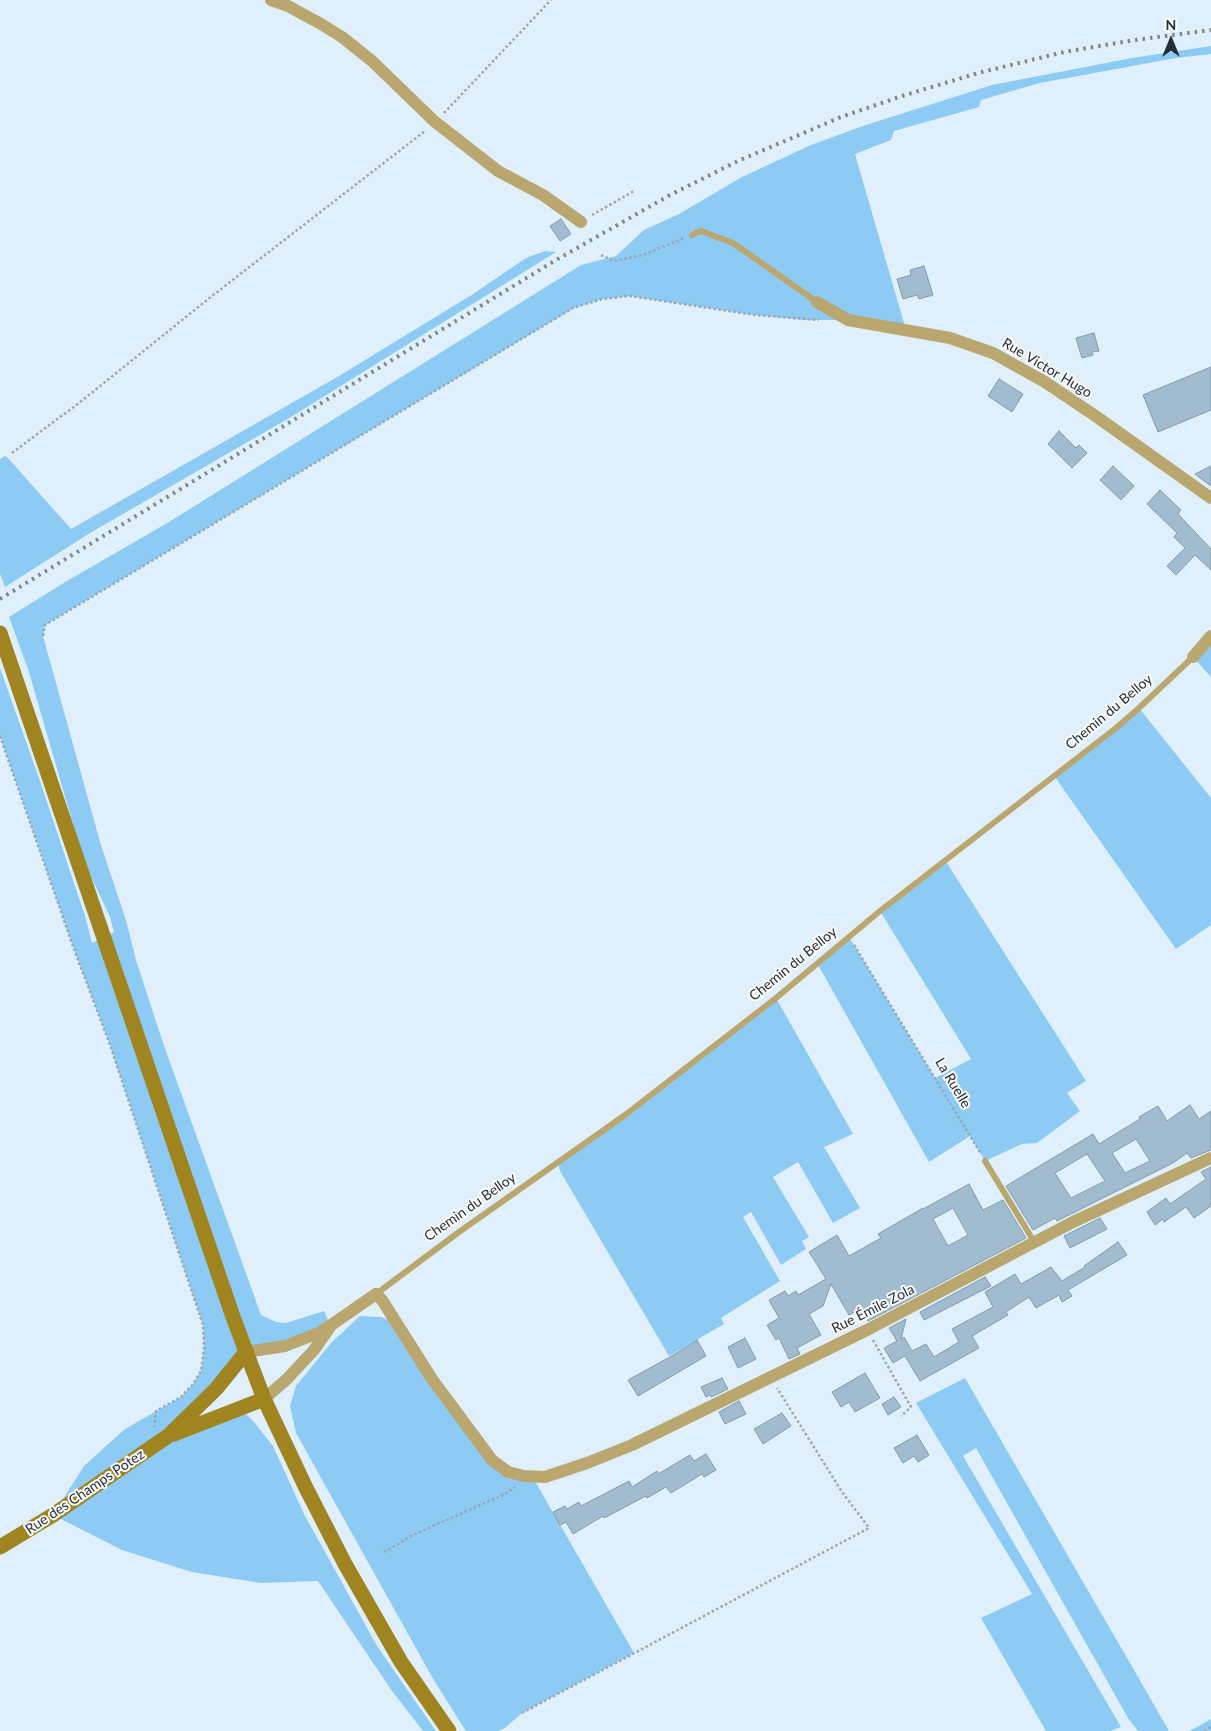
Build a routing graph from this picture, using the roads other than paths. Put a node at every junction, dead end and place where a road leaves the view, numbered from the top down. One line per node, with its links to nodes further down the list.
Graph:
1 (272, 0): 2 (street)
2 (581, 222)
3 (692, 235): 4 (lane)
4 (817, 302): 5 (street, Rue Victor Hugo)
5 (1211, 498)
6 (0, 633): 14 (street)
7 (1211, 636): 8 (street, Chemin du Belloy)
8 (1193, 657): 12 (lane, Chemin du Belloy)
9 (1211, 1158): 11 (street, Rue Émile Zola)
10 (986, 1161): 11 (lane)
11 (1033, 1242): 12 (street, Rue Émile Zola)
12 (376, 1294): 13 (street)
13 (331, 1326): 14 (street); 15 (street)
14 (246, 1352): 15 (street); 16 (street, Rue des Champs Potez)
15 (264, 1399): 16 (street, Rue des Champs Potez); 18 (street)
16 (168, 1436): 17 (street, Rue des Champs Potez)
17 (0, 1547)
18 (449, 1731)

